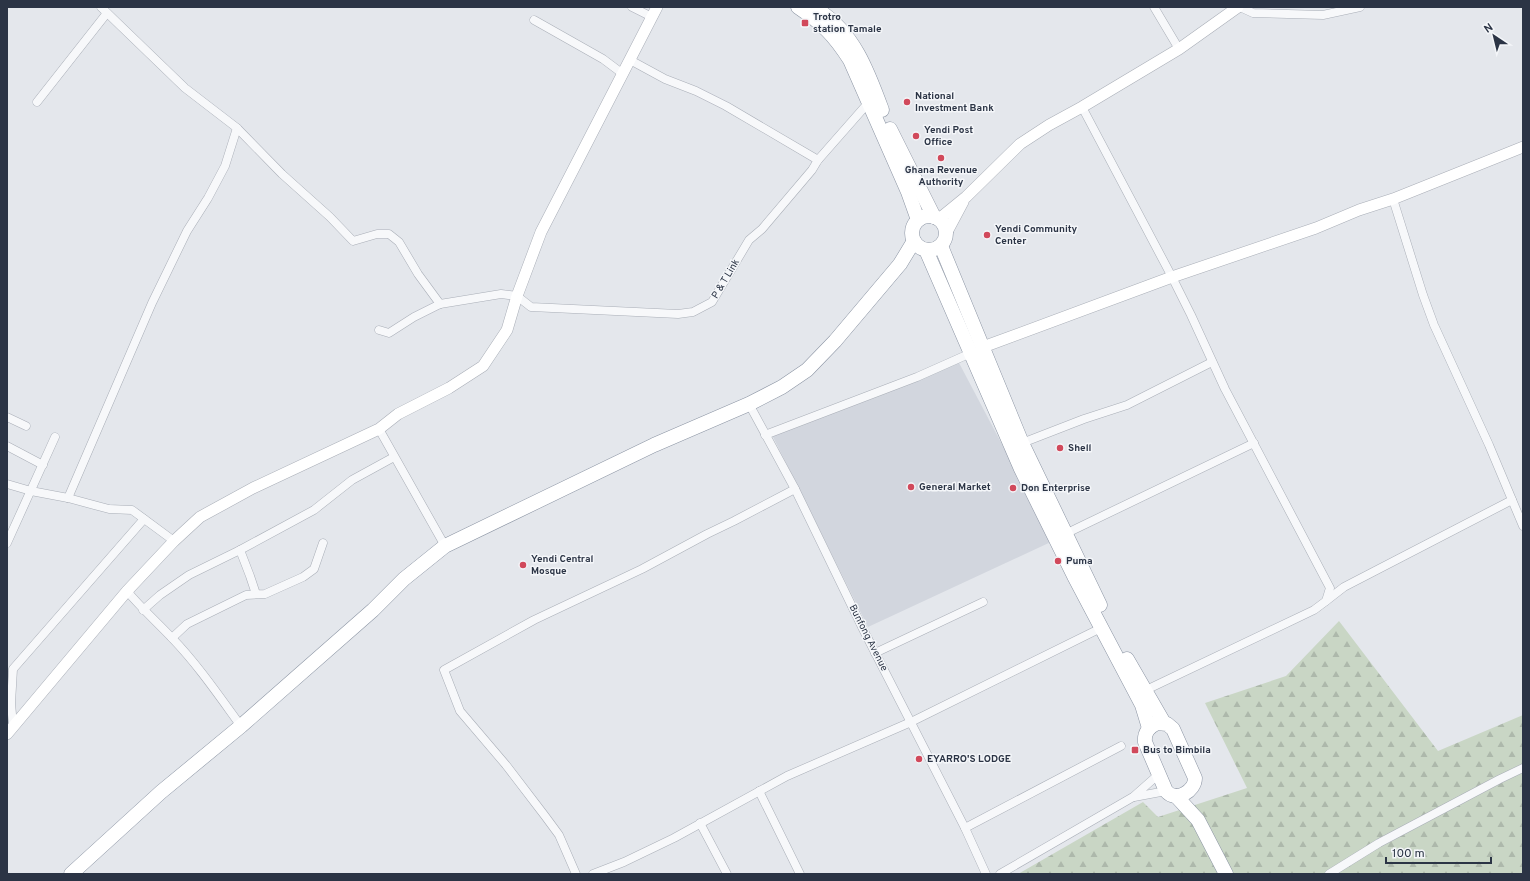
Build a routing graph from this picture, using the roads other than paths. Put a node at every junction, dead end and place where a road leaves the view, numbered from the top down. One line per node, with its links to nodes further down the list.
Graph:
1 (101, 7): 9 (street)
2 (632, 7): 8 (street)
3 (798, 7): 15 (highway)
4 (814, 7): 22 (highway)
5 (1154, 7): 11 (street)
6 (1360, 7): 7 (street)
7 (1236, 8): 11 (street)
8 (655, 12): 12 (street)
9 (107, 13): 14 (street); 17 (street)
10 (534, 20): 13 (street)
11 (1179, 49): 16 (street)
12 (630, 60): 13 (street); 19 (street)
13 (623, 74): 28 (street)
14 (37, 102)
15 (869, 102): 19 (street, P & T Link); 23 (highway)
16 (1082, 107): 20 (street); 27 (street)
17 (238, 128): 29 (street); 47 (street)
18 (1523, 147): 21 (street)
19 (818, 160): 28 (street, P & T Link)
20 (966, 197): 22 (street); 24 (street)
21 (1393, 199): 27 (street); 48 (street)
22 (936, 218): 23 (highway); 24 (highway)
23 (918, 220): 25 (highway)
24 (946, 232): 26 (highway)
25 (920, 246): 26 (highway); 31 (highway); 33 (highway)
26 (941, 246): 31 (highway)
27 (1172, 277): 31 (street); 32 (street)
28 (517, 296): 29 (street); 36 (street)
29 (440, 304): 30 (street)
30 (379, 330)
31 (977, 350): 37 (street); 40 (highway); 62 (highway)
32 (1212, 362): 39 (street); 40 (street)
33 (749, 404): 37 (street, Bunfong Avenue); 55 (highway)
34 (7, 417): 35 (street)
35 (26, 426)
36 (379, 429): 42 (street); 52 (street)
37 (765, 435): 45 (street, Bunfong Avenue)
38 (55, 438): 43 (street)
39 (1254, 443): 51 (street); 59 (street)
40 (1022, 444): 51 (highway)
41 (7, 446): 43 (street)
42 (394, 457): 55 (street); 56 (street)
43 (43, 465): 46 (street)
44 (7, 484): 46 (street)
45 (795, 489): 64 (street, Bunfong Avenue); 82 (street)
46 (31, 491): 47 (street); 53 (street)
47 (68, 498): 49 (street)
48 (1512, 500): 50 (street); 59 (street)
49 (144, 519): 52 (street); 70 (street)
50 (1523, 526)
51 (1065, 534): 65 (highway)
52 (174, 541): 57 (street)
53 (7, 543)
54 (324, 543): 58 (street)
55 (445, 546): 68 (highway)
56 (240, 550): 58 (street); 61 (street)
57 (127, 591): 61 (street); 70 (street)
58 (256, 594): 63 (street)
59 (1326, 601): 65 (street)
60 (983, 602): 64 (street)
61 (143, 610): 63 (street)
62 (1101, 628): 66 (street); 69 (highway)
63 (172, 638): 68 (street)
64 (875, 652): 66 (street, Bunfong Avenue)
65 (1146, 690): 67 (highway)
66 (911, 722): 75 (street); 80 (street, Bunfong Avenue)
67 (1164, 723): 69 (highway); 74 (highway)
68 (241, 726): 81 (highway)
69 (1149, 728): 73 (highway)
70 (10, 730)
71 (1121, 746): 80 (street)
72 (1523, 768): 89 (street)
73 (1159, 774): 76 (highway); 77 (street)
74 (1193, 787): 76 (highway); 78 (highway)
75 (759, 792): 79 (street); 85 (street)
76 (1171, 793): 77 (street); 78 (highway)
77 (1133, 797): 87 (street)
78 (1198, 820): 88 (highway)
79 (700, 822): 83 (street); 84 (street)
80 (965, 828): 86 (street, Bunfong Avenue)
81 (71, 874)
82 (576, 874)
83 (593, 874)
84 (726, 874)
85 (800, 874)
86 (986, 874)
87 (1000, 874)
88 (1226, 874)
89 (1329, 874)

